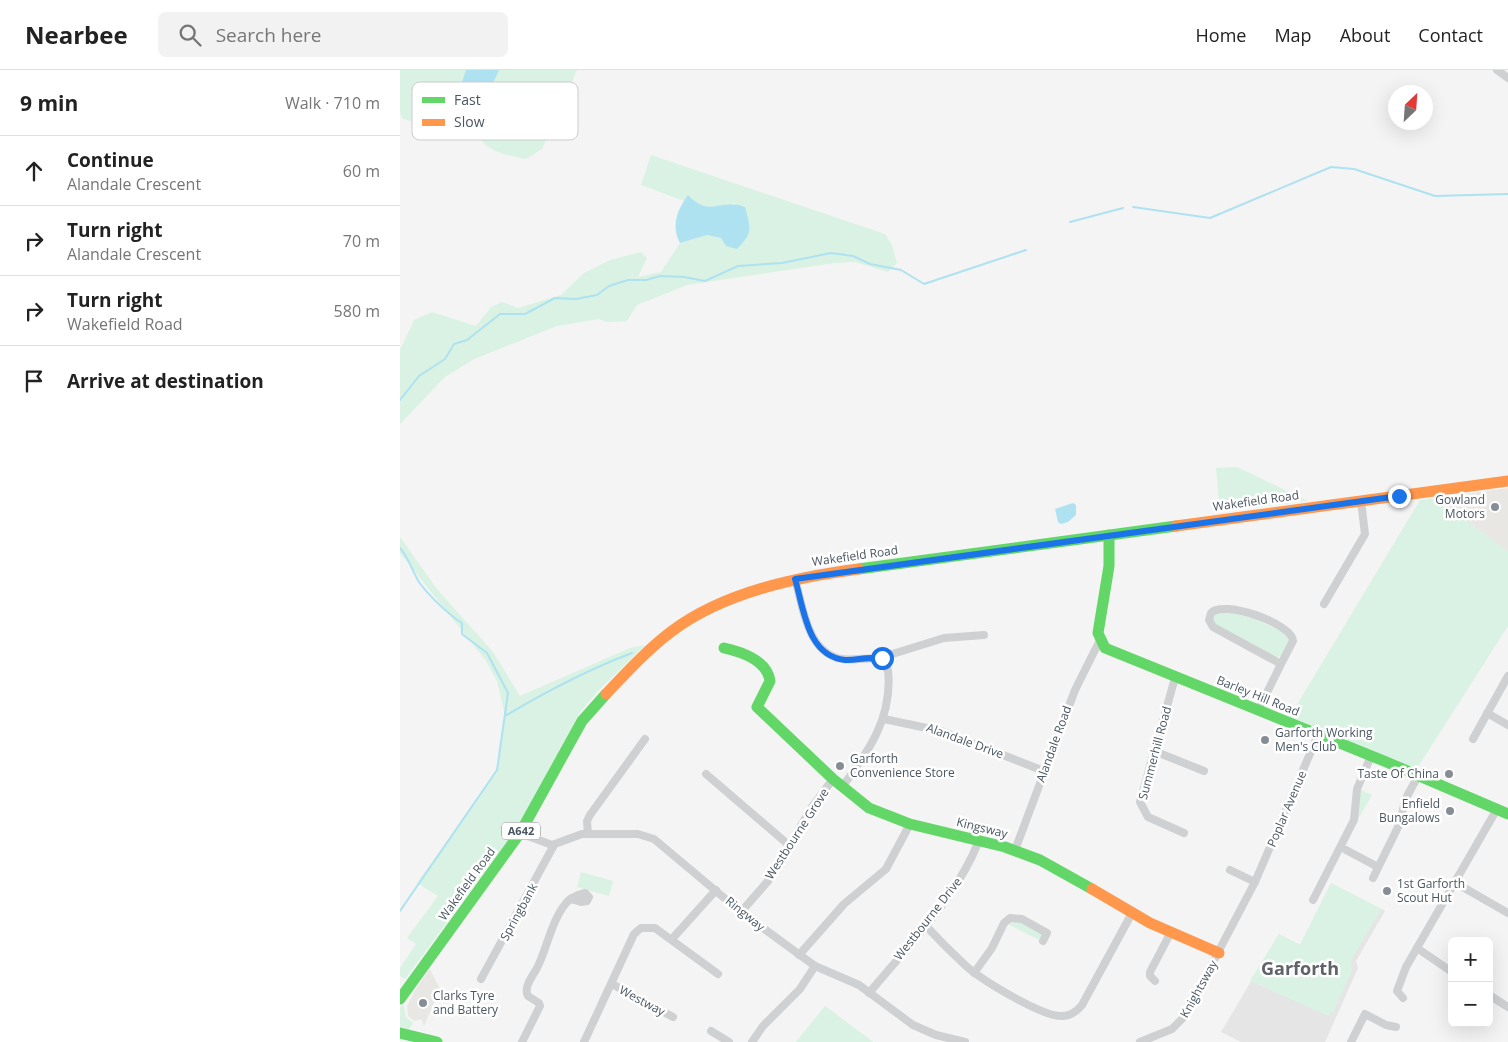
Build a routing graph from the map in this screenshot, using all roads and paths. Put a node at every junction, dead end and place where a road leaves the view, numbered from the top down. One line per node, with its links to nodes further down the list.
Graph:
1 (1497, 70): 2 (street)
2 (1508, 78)
3 (1508, 481): 4 (main road, Wakefield Road / A642)
4 (1361, 501): 5 (main road, Wakefield Road / A642); 7 (street)
5 (1109, 535): 6 (main road, Wakefield Road / A642); 9 (main road)
6 (795, 579): 11 (street); 33 (main road, Wakefield Road / A642)
7 (1324, 604)
8 (984, 635): 11 (street)
9 (1100, 640): 14 (main road, Barley Hill Road); 24 (street, Alandale Road)
10 (724, 648): 28 (main road, Kingsway)
11 (880, 660): 17 (street)
12 (1281, 664): 12 (street); 15 (street)
13 (1508, 676): 16 (street)
14 (1176, 678): 15 (main road, Barley Hill Road); 22 (street, Summerhill Road)
15 (1258, 711): 19 (main road, Barley Hill Road)
16 (1487, 714): 18 (street); 21 (street)
17 (884, 718): 24 (street, Alandale Drive); 29 (street)
18 (1508, 725)
19 (1318, 735): 23 (main road, Barley Hill Road); 44 (street, Poplar Avenue)
20 (646, 739): 35 (street)
21 (1473, 739)
22 (1154, 752): 25 (street); 34 (street, Summerhill Road)
23 (1371, 756): 27 (main road, Barley Hill Road); 48 (street)
24 (1044, 771): 39 (street, Alandale Road)
25 (1204, 771)
26 (706, 774): 38 (street)
27 (1418, 776): 30 (main road, Barley Hill Road); 41 (street)
28 (833, 779): 29 (main road, Kingsway); 38 (street, Westbourne Grove)
29 (842, 787): 32 (main road, Kingsway)
30 (1497, 809): 31 (main road, Barley Hill Road); 45 (street)
31 (1508, 814)
32 (910, 824): 36 (main road, Kingsway); 59 (street)
33 (520, 833): 37 (street); 70 (main road, Wakefield Road / A642)
34 (1184, 833)
35 (588, 834): 37 (street, Ringway); 46 (street, Ringway)
36 (979, 840): 39 (main road, Kingsway); 53 (street, Westbourne Drive)
37 (554, 845): 64 (street, Springbank)
38 (790, 846): 49 (street, Westbourne Grove)
39 (1015, 850): 51 (main road, Kingsway)
40 (1346, 850): 41 (street)
41 (1378, 867): 43 (street)
42 (1230, 870): 44 (street)
43 (1373, 878)
44 (1255, 882): 52 (street, Poplar Avenue)
45 (1454, 882): 50 (street); 57 (street)
46 (716, 890): 49 (street, Ringway); 55 (street)
47 (571, 899): 79 (street)
48 (1313, 900)
49 (741, 912): 59 (street, Ringway)
50 (1508, 913)
51 (1132, 914): 54 (main road, Kingsway); 62 (street)
52 (1239, 915): 58 (street, Knightsway)
53 (925, 925): 62 (street); 67 (street, Westbourne Drive)
54 (1171, 932): 58 (main road, Kingsway); 65 (street)
55 (672, 940): 63 (street, Westway); 66 (street, Westway)
56 (1043, 940): 62 (street)
57 (1416, 948): 61 (street); 68 (street)
58 (1219, 953): 84 (street, Knightsway)
59 (800, 955): 60 (street, Ringway)
60 (815, 966): 67 (street, Ringway); 82 (street)
61 (1448, 969)
62 (974, 973)
63 (718, 974)
64 (481, 979)
65 (1155, 981)
66 (612, 984): 74 (street, Westway); 80 (street, Westway)
67 (869, 993): 83 (street, Ringway)
68 (1403, 998)
69 (1493, 998): 72 (street)
70 (400, 999)
71 (1364, 1004): 73 (street)
72 (1508, 1007)
73 (1365, 1014): 75 (street); 85 (street)
74 (673, 1017)
75 (1396, 1027)
76 (711, 1030): 81 (street)
77 (400, 1033): 78 (main road)
78 (437, 1042)
79 (522, 1042)
80 (584, 1042)
81 (730, 1042)
82 (752, 1042)
83 (965, 1042)
84 (1140, 1042)
85 (1351, 1042)

